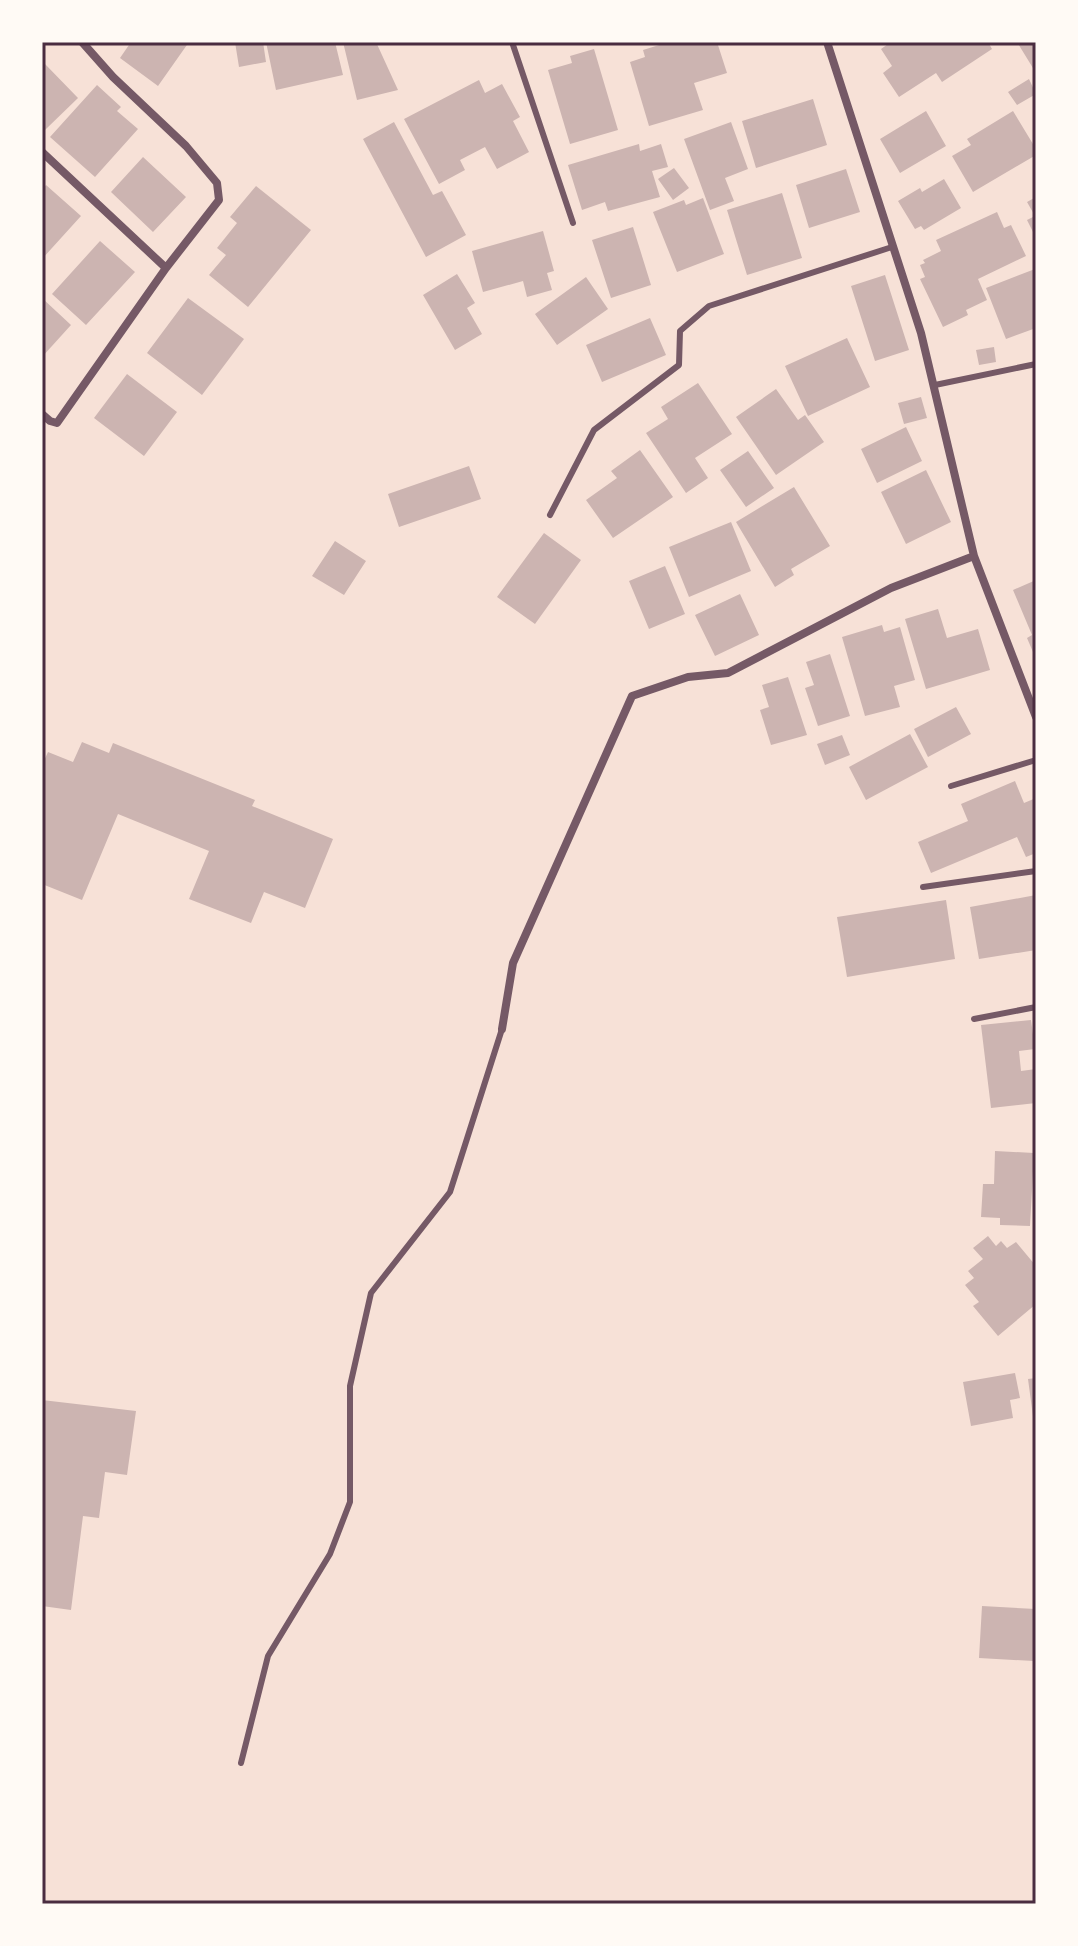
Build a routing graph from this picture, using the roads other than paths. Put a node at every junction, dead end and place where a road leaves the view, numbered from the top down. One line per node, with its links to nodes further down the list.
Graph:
1 (82, 42): 7 (street)
2 (512, 42): 5 (lane)
3 (827, 42): 6 (street)
4 (42, 152): 7 (street)
5 (573, 223)
6 (892, 247): 9 (street); 11 (lane)
7 (166, 268): 10 (street)
8 (1036, 364): 9 (lane)
9 (935, 385): 12 (street)
10 (42, 414)
11 (550, 515)
12 (974, 556): 13 (street); 20 (street)
13 (1036, 717)
14 (1036, 760): 15 (lane)
15 (951, 786)
16 (1036, 871): 17 (lane)
17 (923, 887)
18 (1036, 1007): 19 (lane)
19 (974, 1019)
20 (502, 1029): 21 (lane)
21 (241, 1763)

